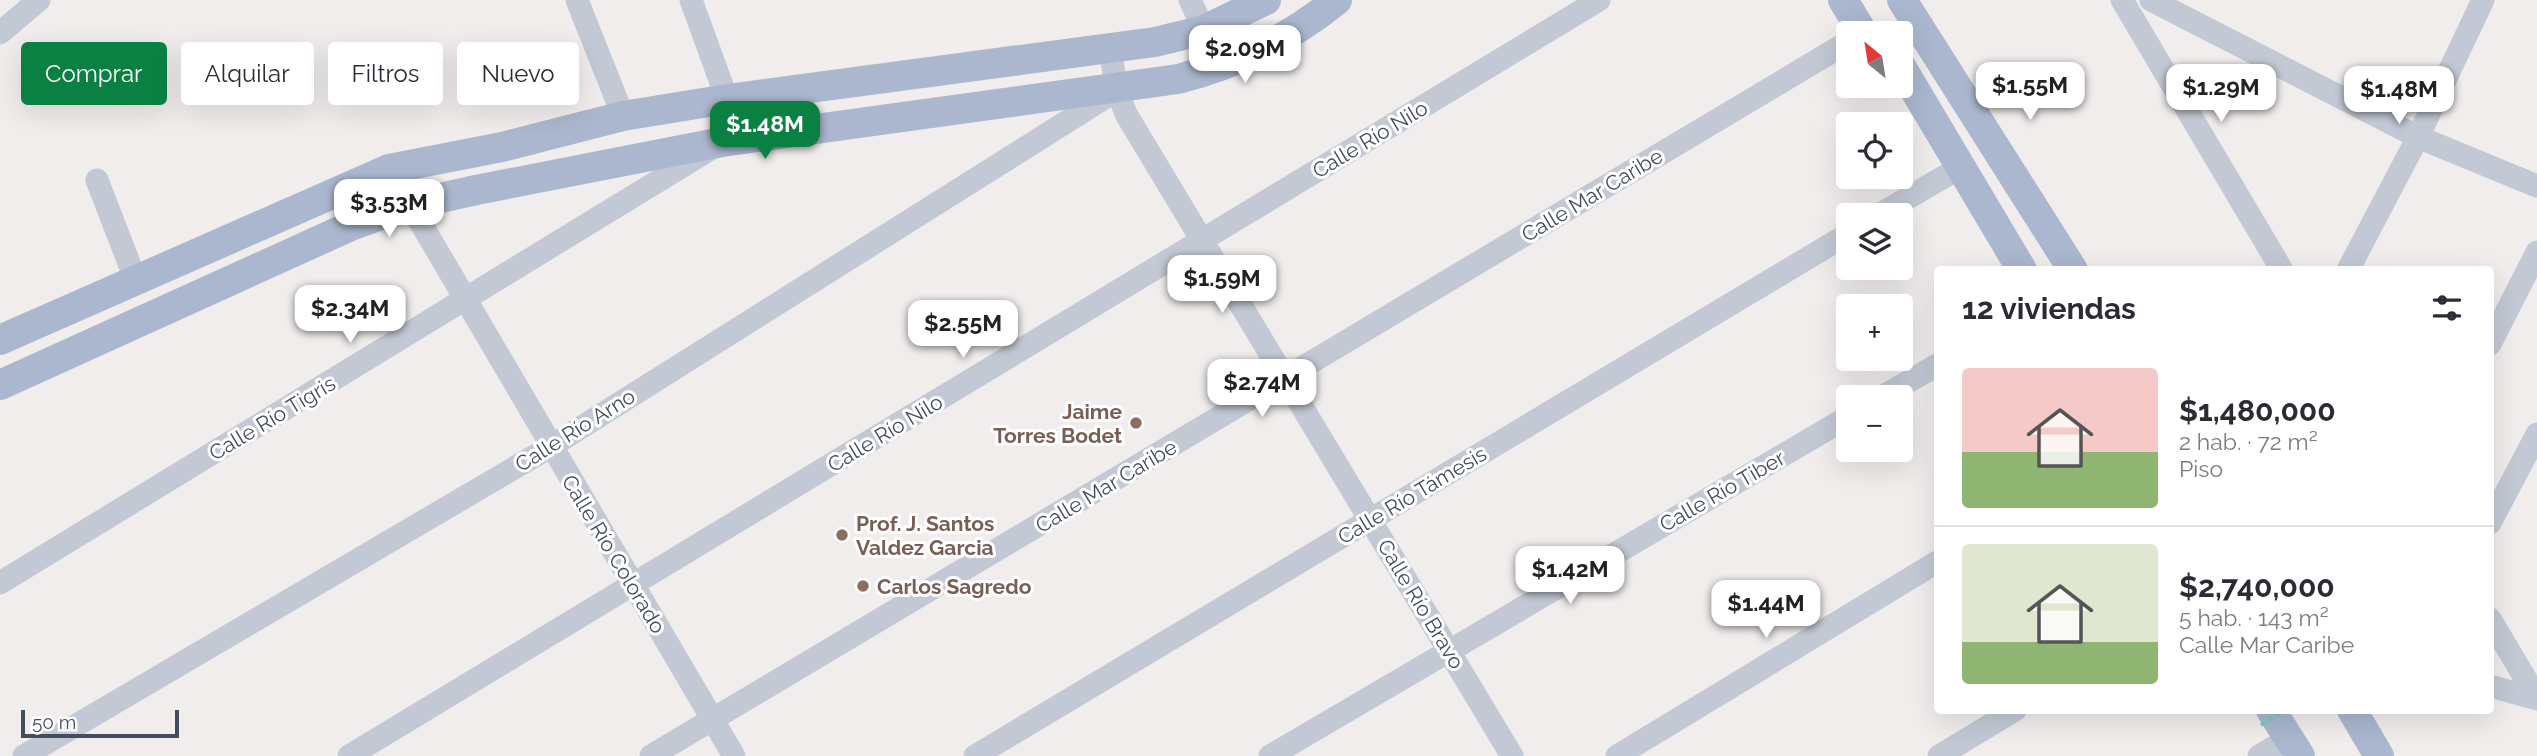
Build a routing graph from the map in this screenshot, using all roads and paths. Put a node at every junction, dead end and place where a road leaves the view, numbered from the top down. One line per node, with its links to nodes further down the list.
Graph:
1 (39, 0): 18 (street)
2 (577, 0): 25 (street)
3 (691, 0): 24 (street)
4 (1190, 0): 17 (street)
5 (1266, 0): 17 (main road)
6 (1337, 0): 22 (main road)
7 (1599, 0): 34 (street, Calle Río Nilo)
8 (1843, 0): 15 (main road)
9 (1862, 0): 16 (main road)
10 (1902, 0): 39 (main road)
11 (1926, 0): 40 (main road)
12 (2122, 0): 41 (street)
13 (2151, 0): 26 (street)
14 (2483, 0): 26 (street)
15 (1855, 21)
16 (1875, 21)
17 (1204, 30): 20 (main road)
18 (0, 33)
19 (1836, 49): 48 (street, Calle Mar Caribe)
20 (1110, 50): 22 (street, Calle Río Bravo); 24 (main road)
21 (1913, 87): 38 (main road)
22 (1117, 90): 27 (main road); 34 (street, Calle Río Bravo); 53 (street, Calle Río Arno)
23 (1901, 98): 29 (main road)
24 (727, 99): 25 (main road); 27 (street)
25 (623, 117): 28 (main road)
26 (2418, 136): 31 (street); 42 (street)
27 (722, 142): 33 (main road); 44 (street, Calle Río Tigris)
28 (388, 169): 33 (street, Calle Río Colorado); 43 (main road)
29 (1947, 175): 32 (street); 37 (main road)
30 (97, 180): 43 (street)
31 (2537, 186)
32 (1899, 203)
33 (409, 205): 44 (street, Calle Río Colorado); 49 (main road)
34 (1202, 241): 48 (street, Calle Río Bravo); 58 (street, Calle Río Nilo)
35 (1836, 241): 55 (street, Calle Río Támesis)
36 (2537, 252): 45 (street)
37 (2001, 266)
38 (2020, 266)
39 (2070, 266)
40 (2089, 266)
41 (2281, 266)
42 (2350, 266)
43 (136, 281): 46 (main road)
44 (464, 301): 53 (street, Calle Río Colorado); 57 (street, Calle Río Tigris)
45 (2494, 336)
46 (0, 340)
47 (1934, 367): 50 (street)
48 (1286, 379): 55 (street, Calle Río Bravo); 66 (street, Calle Mar Caribe)
49 (0, 385)
50 (1903, 385)
51 (1836, 424): 60 (street, Calle Río Tiber)
52 (2537, 434): 54 (street)
53 (550, 447): 58 (street, Calle Río Colorado); 68 (street, Calle Río Arno)
54 (2494, 515)
55 (1370, 520): 60 (street, Calle Río Bravo); 72 (street, Calle Río Támesis)
56 (1934, 564): 75 (street)
57 (0, 583)
58 (632, 585): 66 (street, Calle Río Colorado); 69 (street, Calle Río Nilo)
59 (2494, 626): 62 (street)
60 (1449, 651): 73 (street, Calle Río Tiber); 74 (street, Calle Río Bravo)
61 (2494, 687): 62 (street)
62 (2537, 698)
63 (2008, 714): 76 (street)
64 (2354, 714): 78 (main road)
65 (2266, 718): 67 (main road); 67 (path, bridge)
66 (712, 719): 70 (street, Calle Mar Caribe); 71 (street, Calle Río Colorado)
67 (2291, 735): 77 (street)
68 (24, 756)
69 (349, 756)
70 (651, 756)
71 (734, 756)
72 (975, 756)
73 (1270, 756)
74 (1512, 756)
75 (1617, 756)
76 (1939, 756)
77 (2259, 756)
78 (2379, 756)

